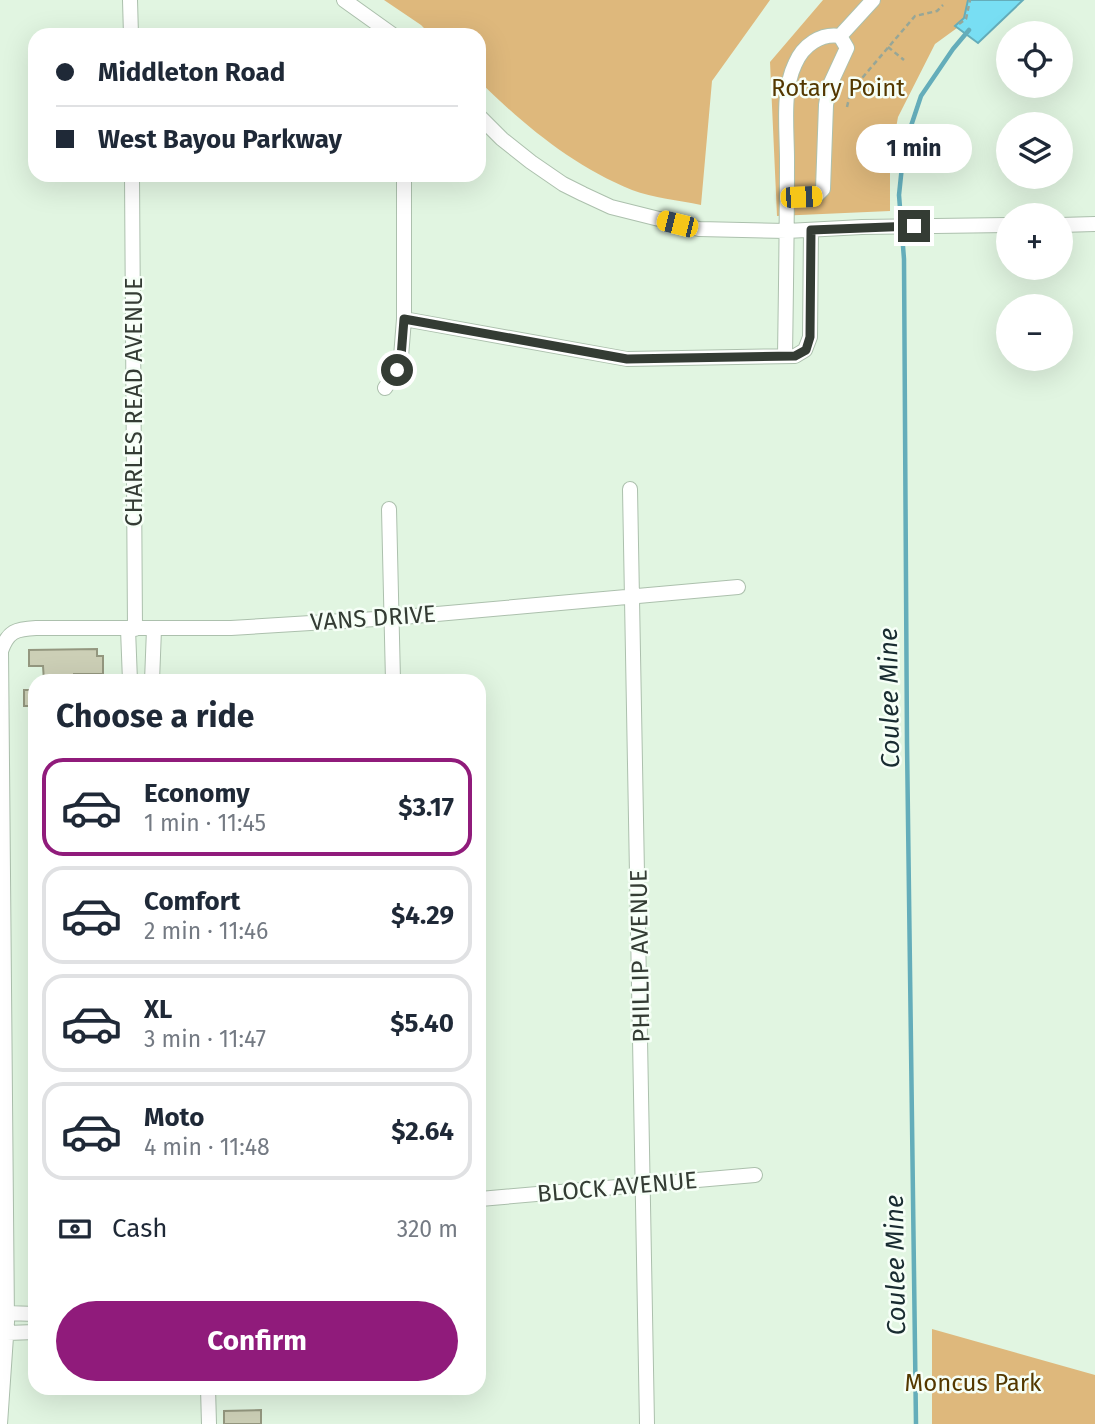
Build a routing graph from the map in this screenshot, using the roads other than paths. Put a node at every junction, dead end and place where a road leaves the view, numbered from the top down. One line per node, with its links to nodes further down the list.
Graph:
1 (130, 0): 4 (street)
2 (344, 0): 5 (street)
3 (873, 0): 6 (street)
4 (131, 28)
5 (383, 28)
6 (840, 36): 10 (street); 10 (street)
7 (486, 123): 15 (street)
8 (132, 182): 24 (street, CHARLES READ AVENUE)
9 (404, 182): 16 (street)
10 (787, 198): 15 (street)
11 (1095, 224): 13 (street)
12 (996, 225): 14 (street)
13 (1073, 225)
14 (811, 230): 15 (street); 17 (street)
15 (787, 231): 17 (street)
16 (404, 319): 17 (street); 18 (street)
17 (785, 356)
18 (386, 388)
19 (631, 489): 22 (street, PHILLIP AVENUE)
20 (389, 509): 23 (street)
21 (738, 587): 22 (street, VANS DRIVE)
22 (634, 595): 23 (street, VANS DRIVE); 33 (street, PHILLIP AVENUE)
23 (392, 618): 25 (street, VANS DRIVE); 28 (street)
24 (132, 629): 25 (street, VANS DRIVE); 26 (street, CHARLES READ AVENUE); 29 (street, VANS DRIVE)
25 (154, 629): 27 (street)
26 (130, 674)
27 (152, 674)
28 (393, 674)
29 (1, 781): 30 (street)
30 (2, 1001): 31 (street)
31 (3, 1109): 36 (street)
32 (755, 1175): 33 (street, BLOCK AVENUE)
33 (644, 1185): 34 (street, BLOCK AVENUE); 42 (street, PHILLIP AVENUE)
34 (486, 1198)
35 (28, 1316): 36 (street)
36 (5, 1323): 37 (street); 38 (street)
37 (28, 1330)
38 (2, 1394): 40 (street)
39 (208, 1395): 41 (street)
40 (1, 1424)
41 (208, 1424)
42 (647, 1424)

